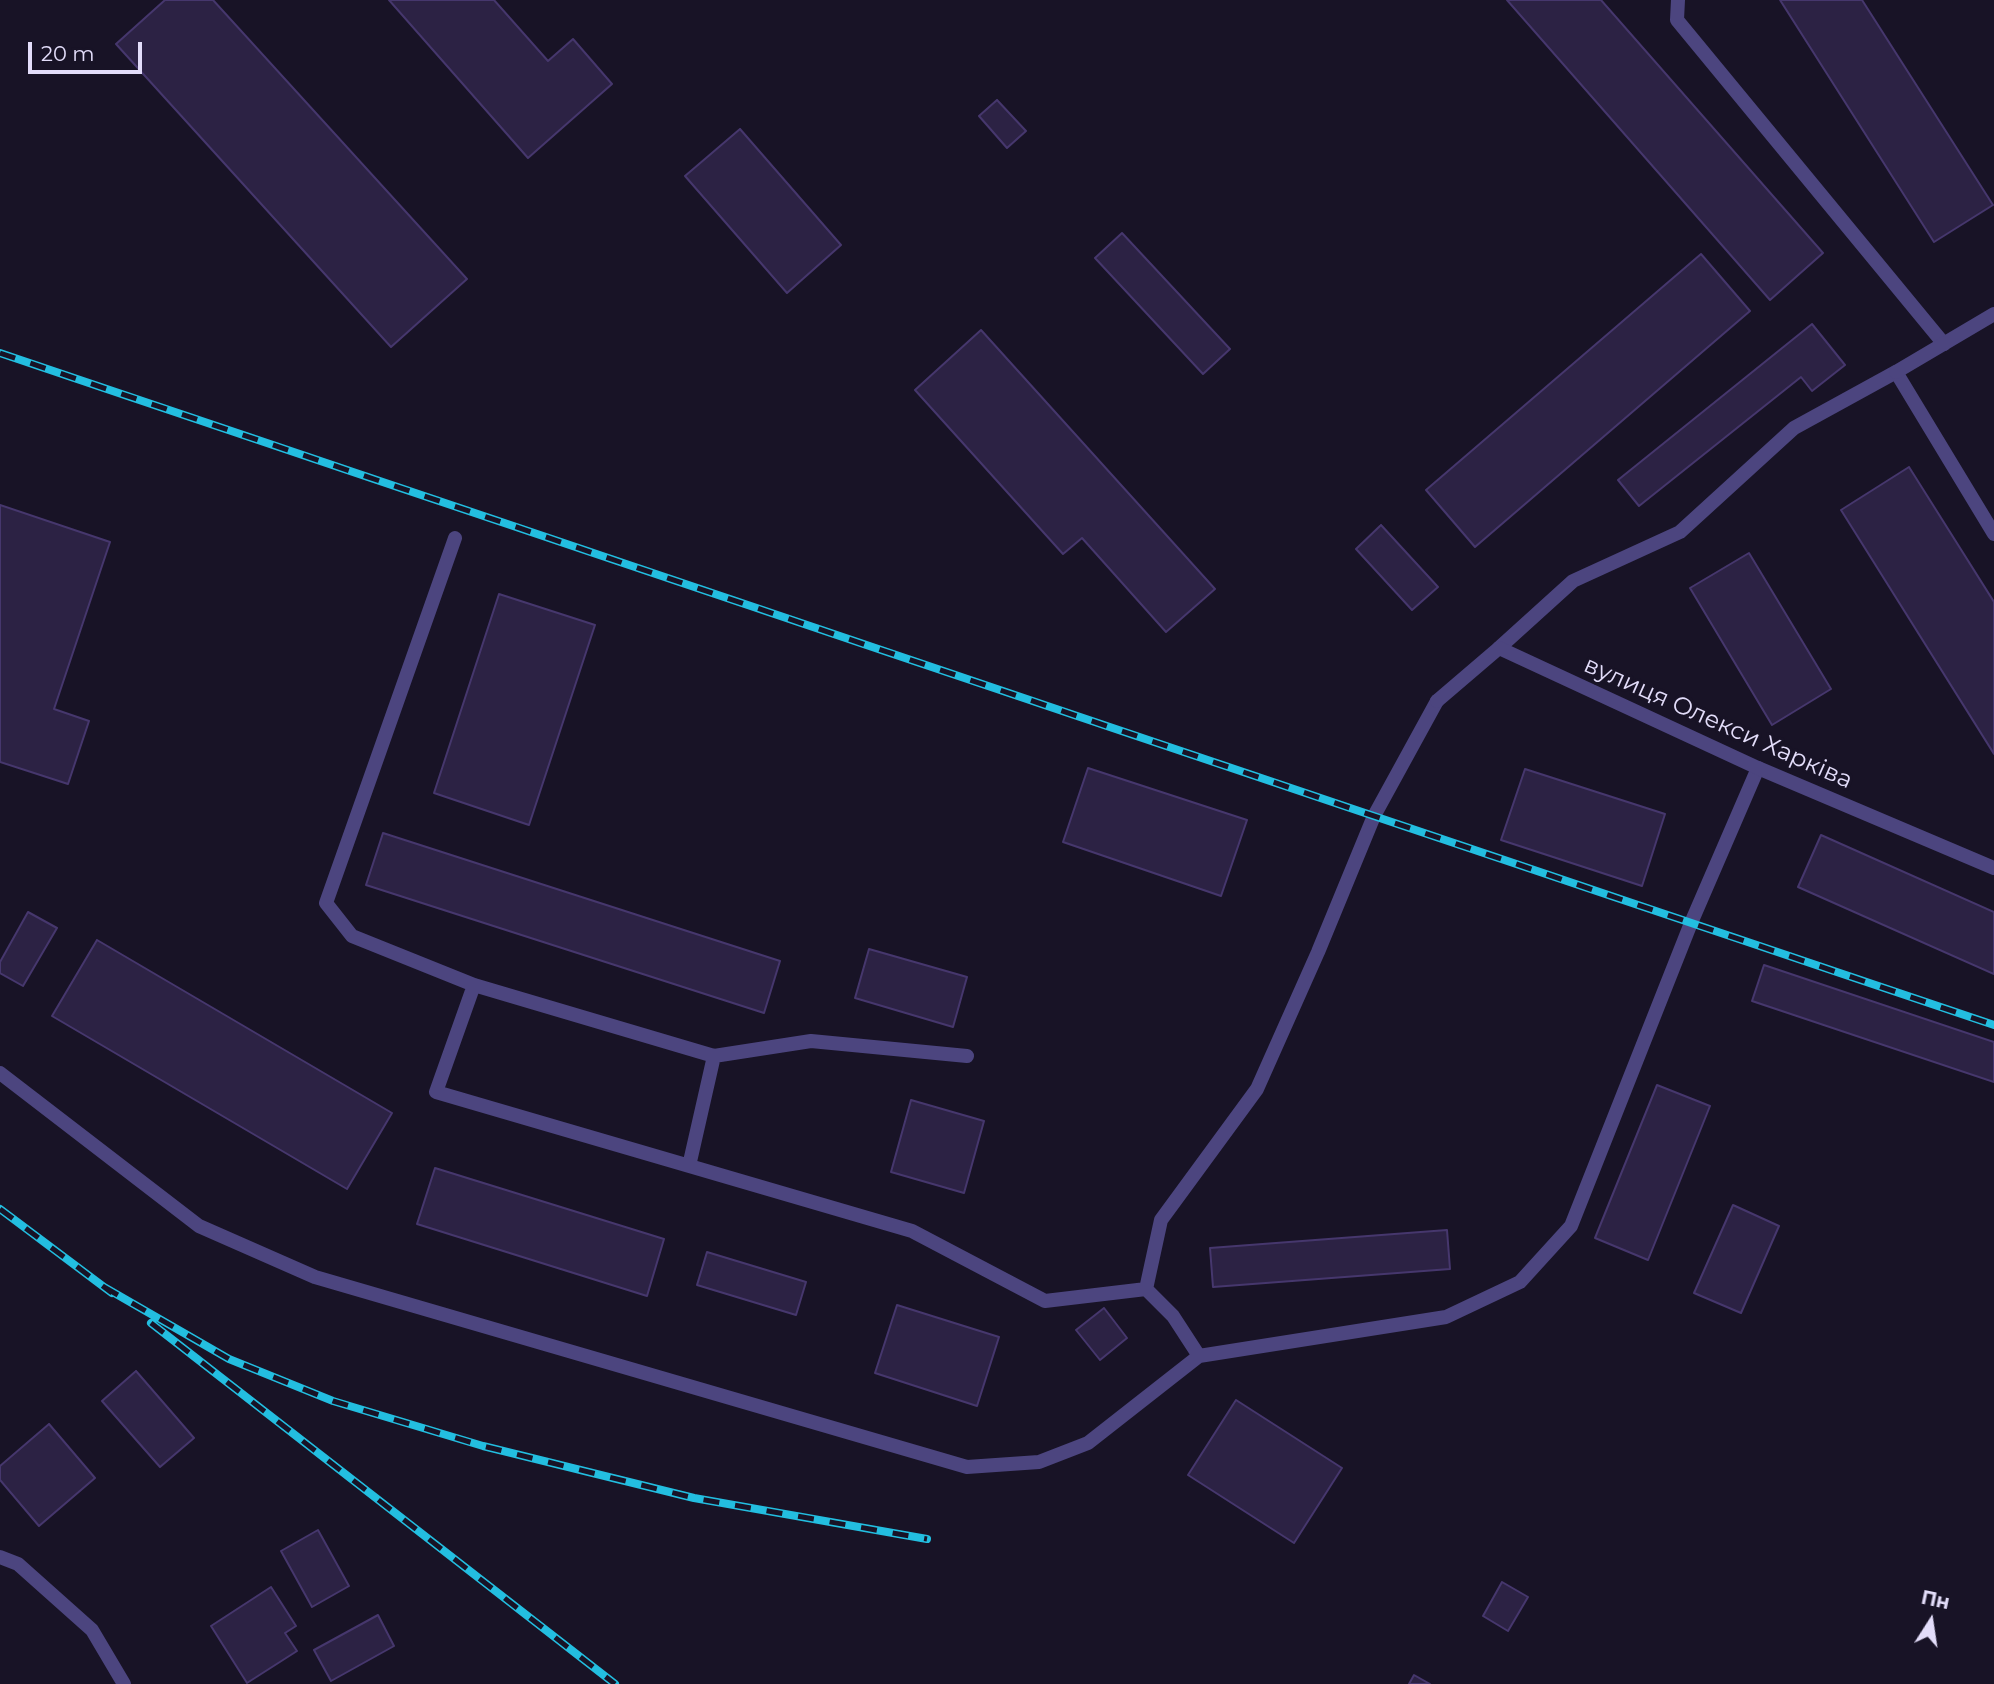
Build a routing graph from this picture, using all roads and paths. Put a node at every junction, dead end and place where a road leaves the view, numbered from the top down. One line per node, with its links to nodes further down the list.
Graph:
1 (1678, 0): 3 (street)
2 (1994, 314): 3 (street)
3 (1944, 344): 4 (street)
4 (1896, 372): 5 (street); 7 (street)
5 (1994, 534)
6 (456, 538): 10 (street)
7 (1499, 648): 8 (street, вулиця Олекси Харківа); 15 (street)
8 (1758, 768): 9 (street, вулиця Олекси Харківа); 16 (street)
9 (1994, 868)
10 (474, 985): 11 (street); 14 (street)
11 (714, 1056): 12 (street); 14 (street)
12 (967, 1056)
13 (0, 1073): 16 (street)
14 (689, 1166): 15 (street)
15 (1146, 1289): 16 (street)
16 (1199, 1356)
17 (0, 1557): 18 (street)
18 (124, 1684)

